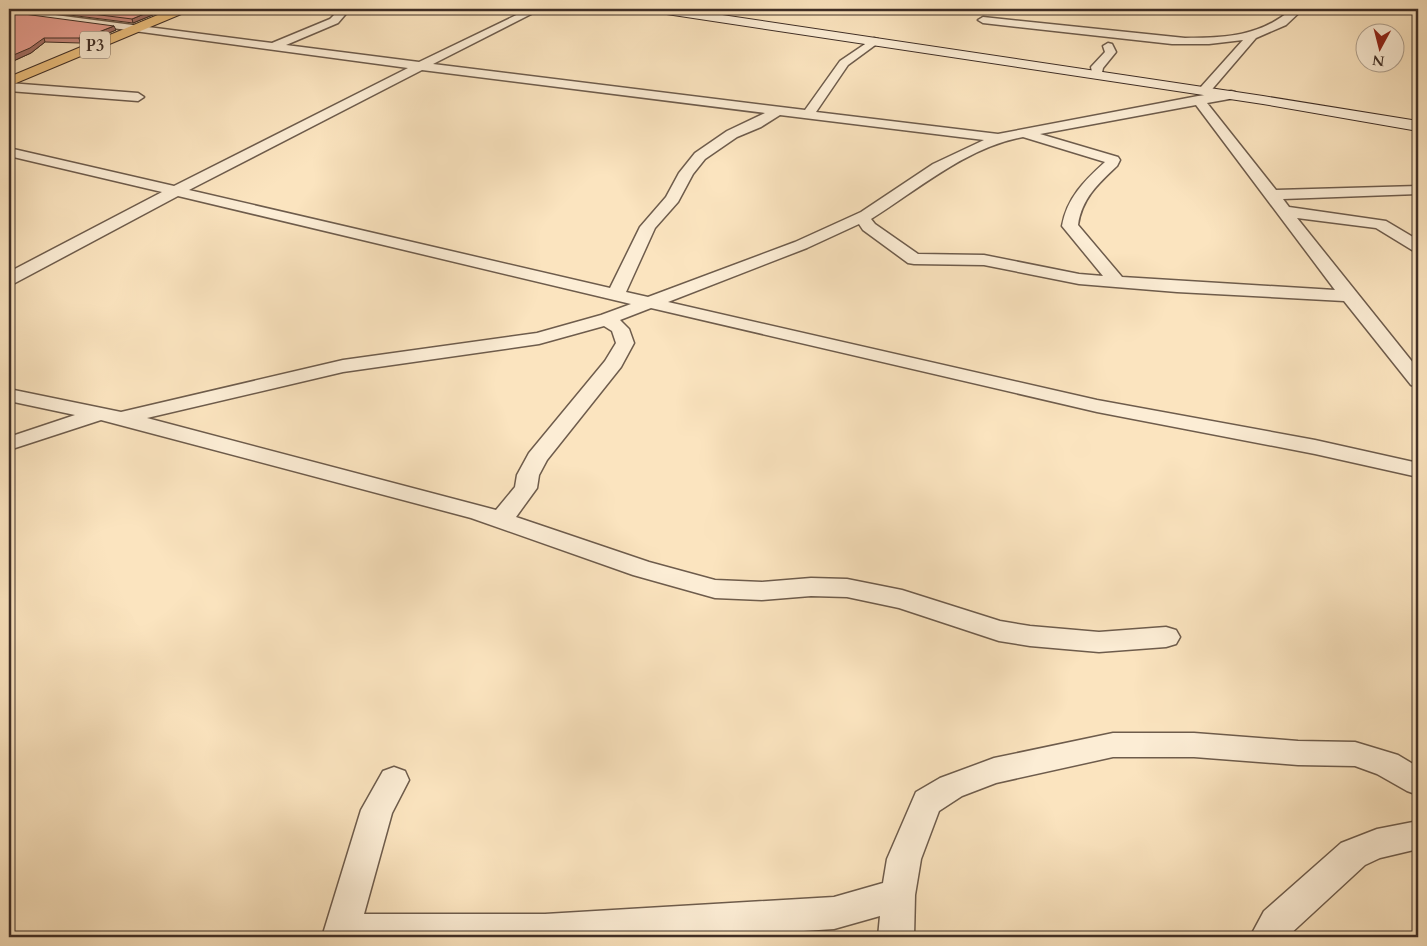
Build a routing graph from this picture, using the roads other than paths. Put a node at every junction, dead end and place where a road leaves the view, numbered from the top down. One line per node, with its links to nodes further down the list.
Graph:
1 (182, 9): 9 (main road, P3)
2 (345, 9): 13 (street)
3 (536, 9): 15 (street)
4 (660, 9): 11 (main road)
5 (1298, 9): 10 (street)
6 (9, 11): 9 (street)
7 (983, 20): 8 (street)
8 (1081, 24): 12 (street); 14 (street)
9 (136, 28): 13 (street); 17 (main road, P3)
10 (1252, 36): 12 (street); 19 (street)
11 (874, 41): 16 (main road); 22 (street)
12 (1186, 41): 14 (street)
13 (273, 46): 15 (street)
14 (1108, 46): 16 (street)
15 (420, 66): 21 (street); 28 (street)
16 (1097, 75): 19 (main road)
17 (9, 82)
18 (9, 87): 20 (street)
19 (1201, 96): 23 (main road); 24 (street); 29 (street)
20 (138, 97)
21 (778, 111): 22 (street); 35 (street)
22 (808, 114): 25 (street)
23 (1418, 126)
24 (1023, 134): 25 (street); 34 (street)
25 (999, 138): 31 (street)
26 (9, 152): 28 (street)
27 (1418, 190): 29 (street)
28 (176, 191): 33 (street); 35 (street)
29 (1272, 194): 30 (street)
30 (1283, 211): 32 (street); 36 (street)
31 (861, 217): 34 (street); 37 (street)
32 (1418, 247)
33 (9, 279)
34 (1118, 282): 36 (street)
35 (616, 295): 37 (street)
36 (1349, 296): 39 (street)
37 (649, 303): 38 (street); 43 (street)
38 (607, 320): 41 (street); 44 (street)
39 (1418, 381)
40 (9, 395): 41 (street)
41 (110, 416): 42 (street); 44 (street)
42 (9, 444)
43 (1418, 470)
44 (501, 520): 45 (street)
45 (1166, 637)
46 (394, 780): 50 (street)
47 (1418, 782): 49 (street)
48 (1418, 835): 52 (street)
49 (898, 895): 50 (street); 51 (street)
50 (341, 934)
51 (896, 937)
52 (1268, 937)

